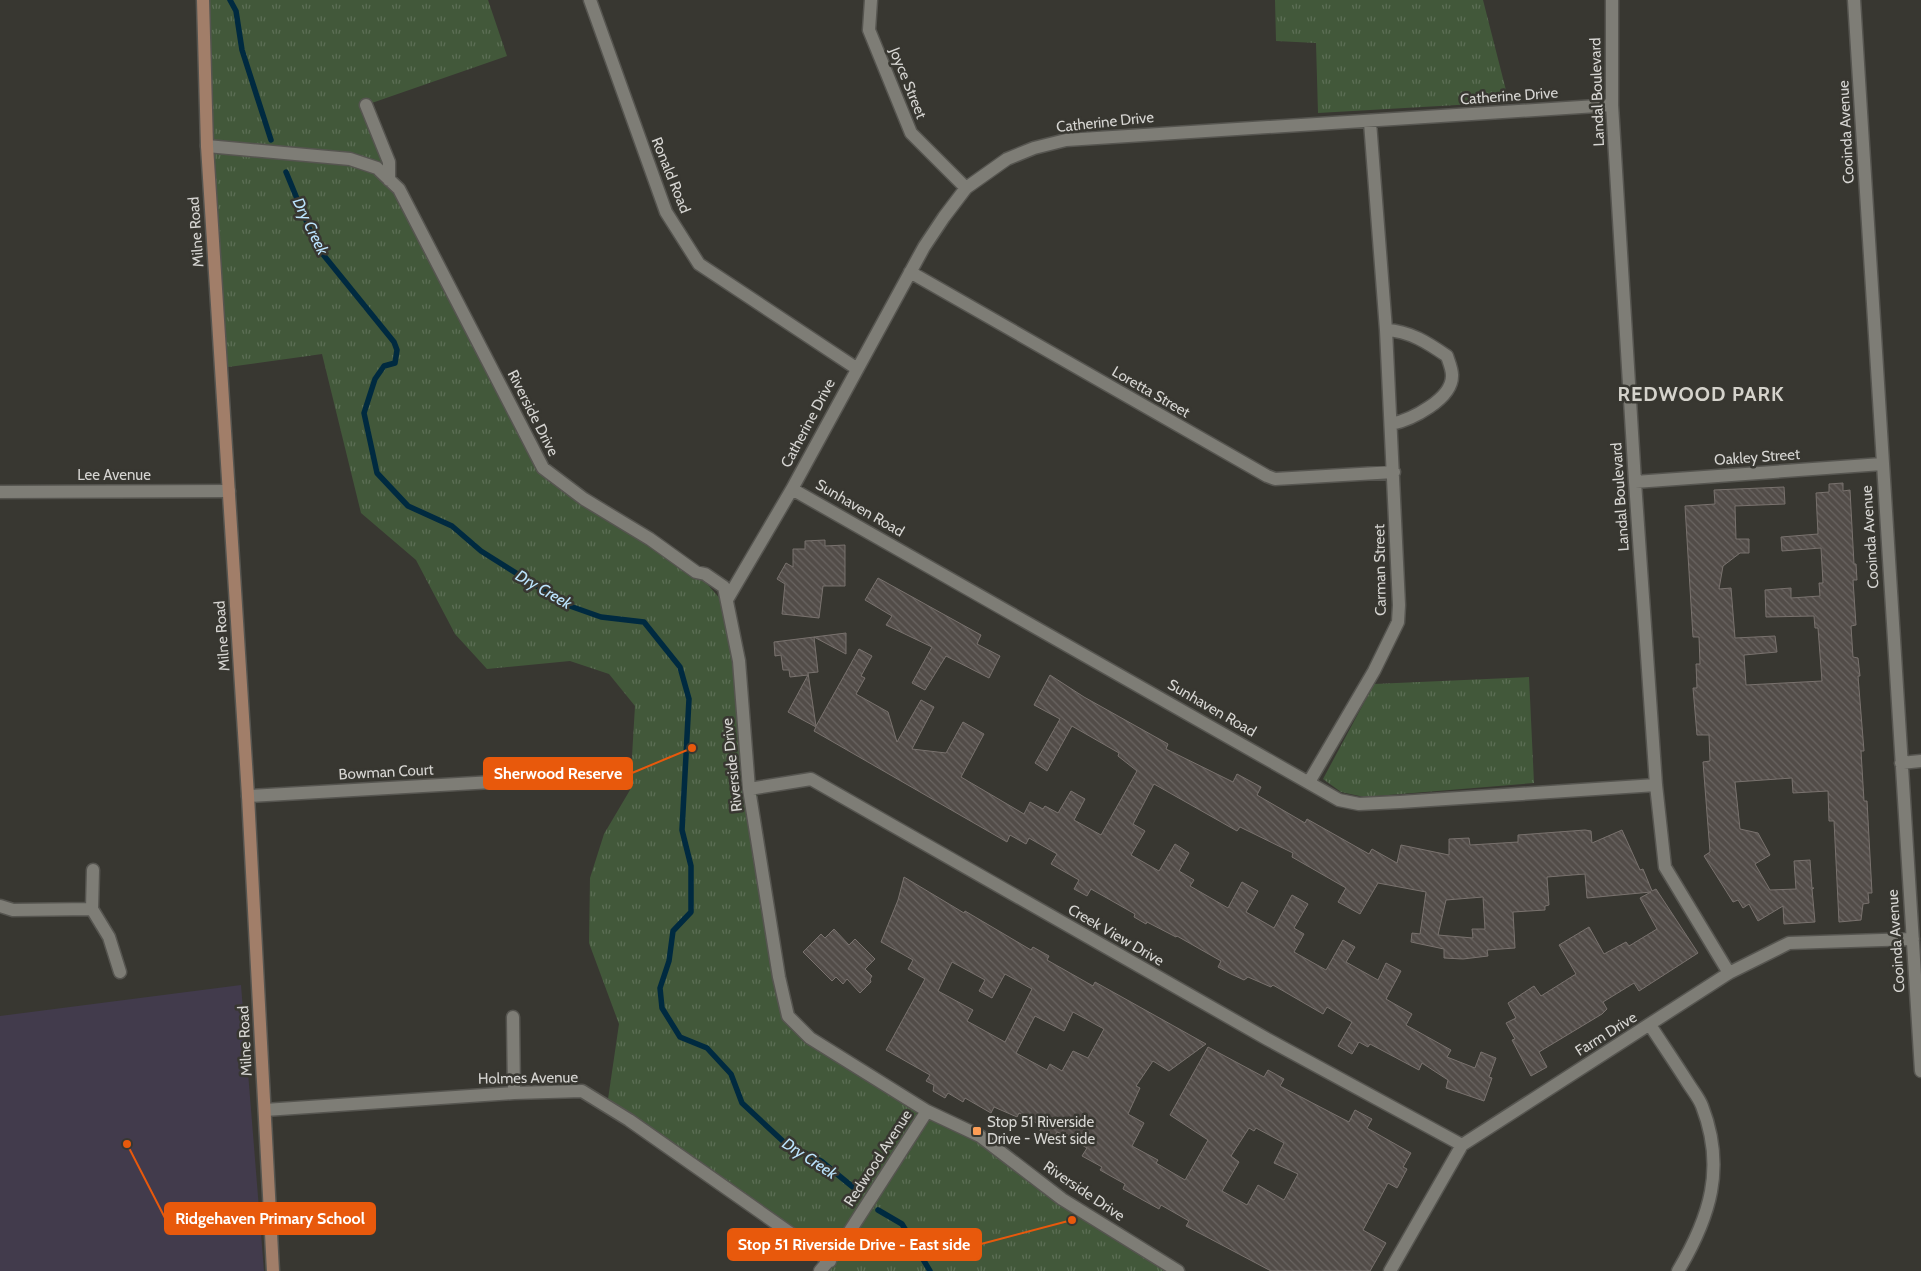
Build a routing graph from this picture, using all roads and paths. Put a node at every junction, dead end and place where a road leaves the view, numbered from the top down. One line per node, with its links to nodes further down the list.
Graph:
1 (203, 0): 9 (main road, Milne Road)
2 (590, 0): 14 (street, Ronald Road)
3 (871, 0): 11 (street, Joyce Street)
4 (1612, 0): 7 (street, Landal Boulevard)
5 (1854, 0): 16 (street, Cooinda Avenue)
6 (366, 105): 10 (street)
7 (1612, 105): 8 (street, Catherine Drive); 18 (street, Landal Boulevard)
8 (1370, 122): 11 (street, Catherine Drive); 13 (street, Carman Street)
9 (207, 146): 10 (street, Riverside Drive); 20 (main road, Milne Road)
10 (389, 180): 22 (street, Riverside Drive)
11 (966, 188): 12 (street, Catherine Drive)
12 (910, 272): 14 (street, Catherine Drive); 17 (street, Loretta Street)
13 (1386, 330): 15 (street, Carman Street); 15 (street)
14 (856, 368): 19 (street, Catherine Drive)
15 (1391, 424): 17 (street, Carman Street)
16 (1882, 464): 18 (street, Oakley Street); 24 (street, Cooinda Avenue)
17 (1394, 472): 26 (street, Carman Street)
18 (1635, 482): 27 (street, Landal Boulevard)
19 (792, 489): 22 (street, Catherine Drive); 26 (street, Sunhaven Road)
20 (229, 491): 21 (street, Lee Avenue); 29 (main road, Milne Road)
21 (0, 492)
22 (728, 598): 28 (street, Riverside Drive)
23 (1921, 761): 24 (street)
24 (1901, 763): 33 (street, Cooinda Avenue)
25 (526, 780): 29 (street, Bowman Court)
26 (1309, 782): 27 (street, Sunhaven Road)
27 (1656, 785): 35 (street, Landal Boulevard)
28 (749, 790): 41 (street, Riverside Drive); 42 (street, Creek View Drive)
29 (248, 796): 40 (main road, Milne Road)
30 (93, 870): 32 (street)
31 (0, 906): 32 (street)
32 (92, 909): 34 (street)
33 (1913, 940): 35 (street, Farm Drive); 38 (street, Cooinda Avenue)
34 (120, 972)
35 (1729, 973): 37 (street, Farm Drive)
36 (514, 1017): 39 (street)
37 (1650, 1025): 42 (street, Farm Drive); 48 (street)
38 (1921, 1071)
39 (514, 1093): 40 (street, Holmes Avenue); 43 (street, Holmes Avenue)
40 (264, 1110): 44 (main road, Milne Road)
41 (927, 1111): 43 (street, Redwood Avenue); 46 (street, Riverside Drive)
42 (1462, 1144): 47 (street, Farm Drive)
43 (830, 1261): 45 (street, Redwood Avenue)
44 (272, 1271)
45 (820, 1271)
46 (1178, 1271)
47 (1390, 1271)
48 (1678, 1271)

